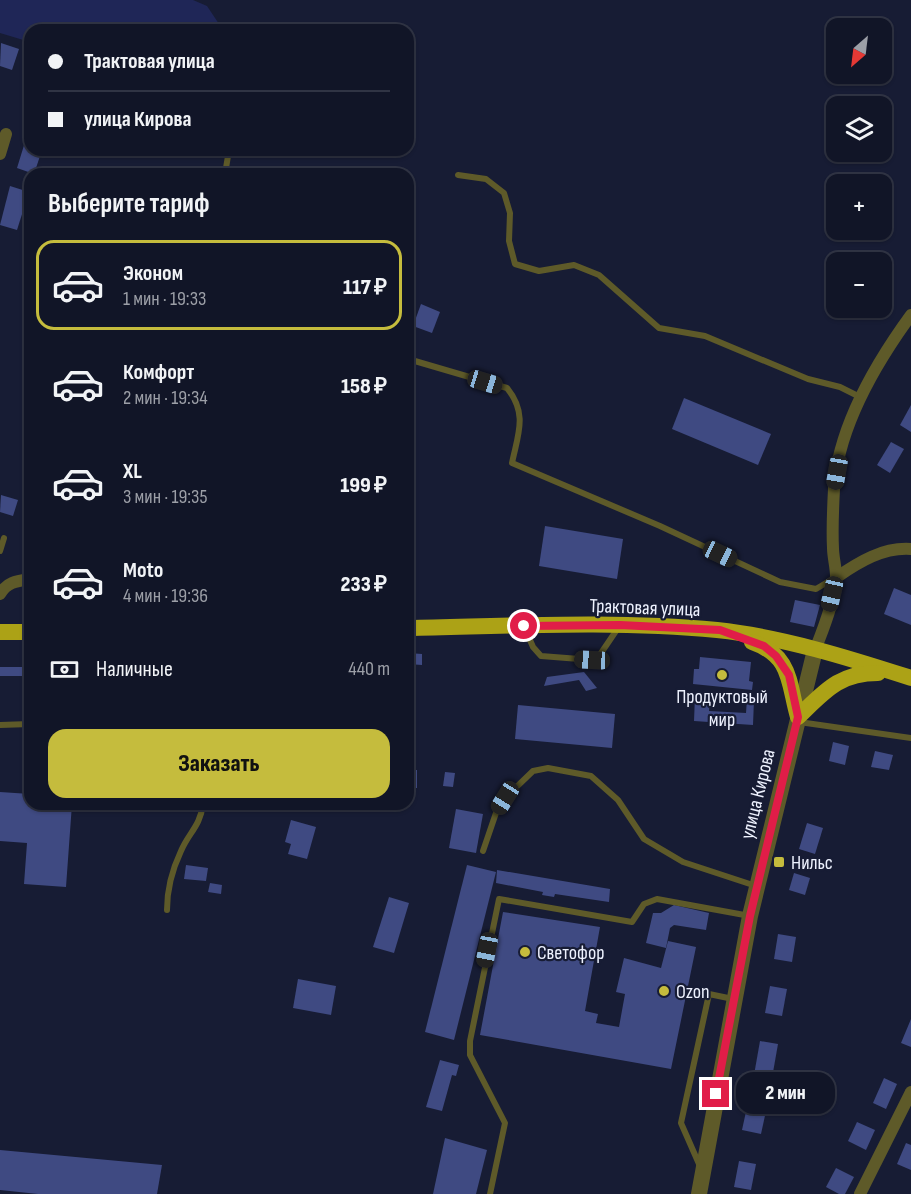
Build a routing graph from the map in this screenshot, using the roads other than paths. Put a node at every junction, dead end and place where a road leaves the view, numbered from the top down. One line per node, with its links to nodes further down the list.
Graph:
1 (6, 134): 2 (street)
2 (0, 154)
3 (458, 175): 6 (lane)
4 (911, 315): 6 (street, улица Кирова)
5 (414, 361): 10 (lane)
6 (860, 397): 10 (street, улица Кирова)
7 (4, 538): 9 (lane)
8 (911, 549): 10 (street)
9 (0, 551)
10 (837, 577): 19 (street, улица Кирова)
11 (24, 580): 12 (street)
12 (0, 594)
13 (620, 625): 14 (highway, Трактовая улица); 14 (lane); 16 (highway, Трактовая улица)
14 (524, 626): 15 (highway, Трактовая улица)
15 (414, 628)
16 (720, 630): 19 (highway, Трактовая улица); 22 (highway)
17 (0, 632): 18 (highway)
18 (24, 633)
19 (815, 650): 20 (highway, Трактовая улица); 22 (street, улица Кирова)
20 (894, 673): 21 (highway, Трактовая улица); 22 (highway)
21 (911, 678)
22 (797, 719): 25 (lane); 28 (street, улица Кирова)
23 (24, 724): 24 (lane)
24 (0, 725)
25 (911, 738)
26 (202, 810): 29 (lane)
27 (483, 851): 28 (lane)
28 (757, 886): 30 (street, улица Кирова)
29 (167, 910)
30 (750, 916): 31 (street, улица Кирова); 34 (lane)
31 (733, 999): 33 (street, улица Кирова); 33 (lane)
32 (911, 1092): 36 (street)
33 (702, 1170): 35 (street, улица Кирова)
34 (489, 1194)
35 (699, 1194)
36 (860, 1194)

